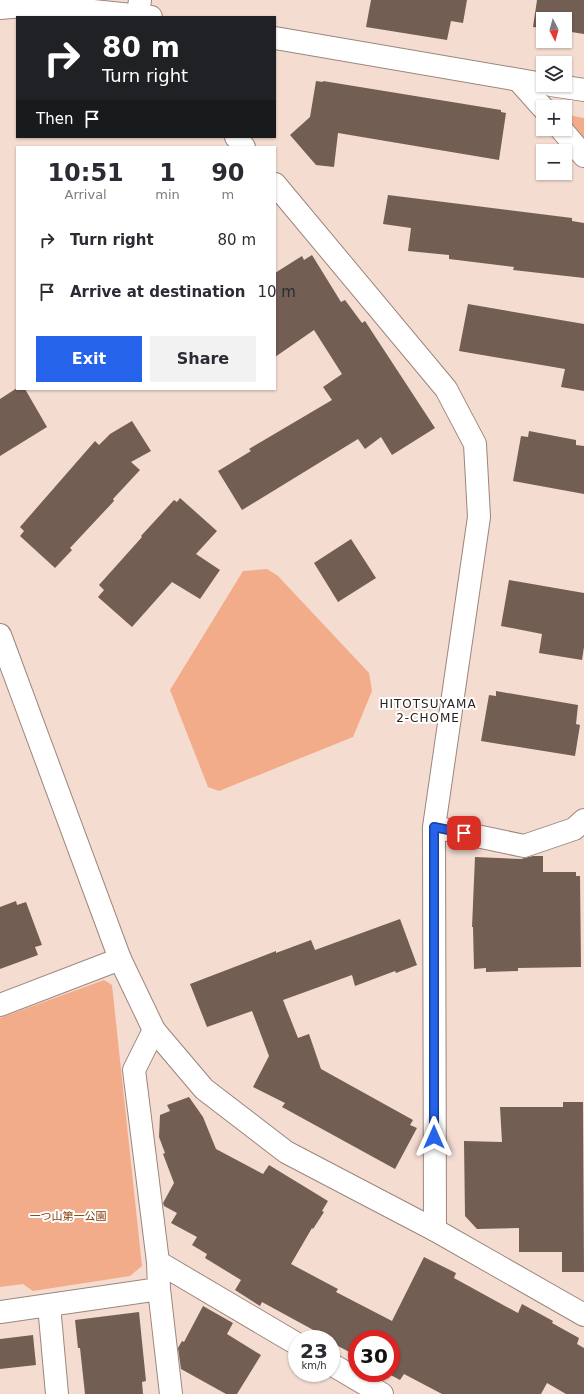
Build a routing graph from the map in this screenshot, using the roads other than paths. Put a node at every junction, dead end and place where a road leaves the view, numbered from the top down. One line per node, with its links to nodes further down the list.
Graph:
1 (0, 8): 2 (street)
2 (143, 11)
3 (276, 38): 4 (street)
4 (518, 80): 5 (street); 8 (street)
5 (536, 83)
6 (572, 88): 7 (street)
7 (584, 90)
8 (536, 100)
9 (567, 136): 12 (street)
10 (237, 138): 11 (street)
11 (243, 146)
12 (584, 156)
13 (276, 185): 16 (street)
14 (0, 635): 17 (street)
15 (584, 820): 16 (street)
16 (434, 827): 20 (street)
17 (120, 960): 18 (street); 19 (street)
18 (0, 1005)
19 (154, 1030): 20 (street); 21 (street)
20 (435, 1230): 25 (street)
21 (158, 1262): 22 (street); 26 (street)
22 (159, 1289): 23 (street); 29 (street)
23 (49, 1305): 24 (street); 28 (street)
24 (0, 1312)
25 (584, 1315)
26 (288, 1339)
27 (340, 1369): 30 (street)
28 (57, 1394)
29 (171, 1394)
30 (382, 1394)

